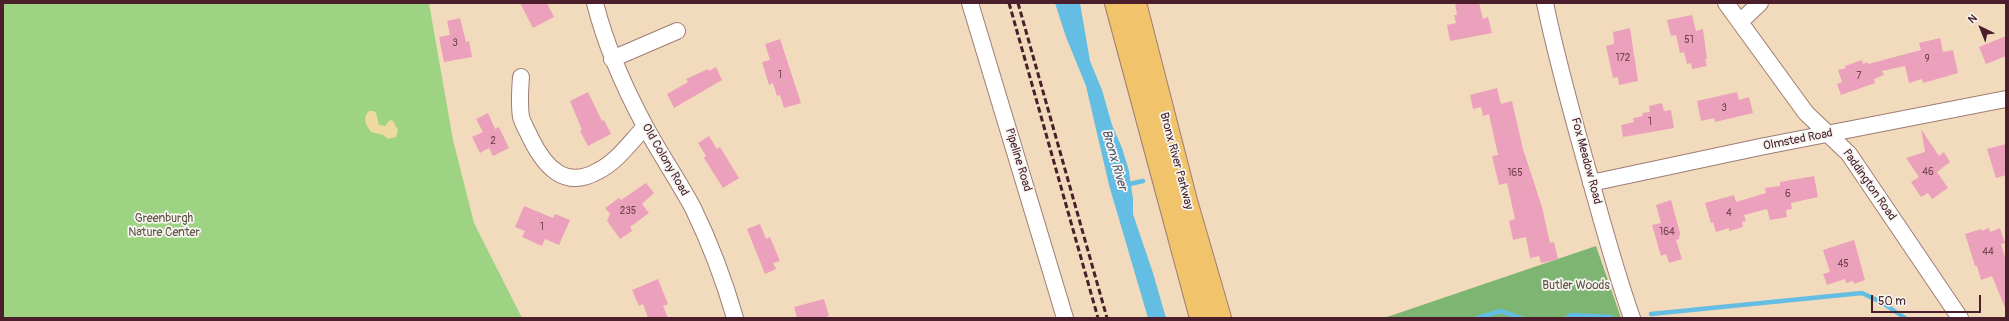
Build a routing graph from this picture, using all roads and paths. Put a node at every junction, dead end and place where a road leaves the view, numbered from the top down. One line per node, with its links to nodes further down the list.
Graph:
1 (595, 3): 12 (street, Old Colony Road)
2 (970, 3): 19 (street, Pipeline Road)
3 (1116, 3): 20 (highway, Bronx River Parkway)
4 (1135, 3): 11 (highway, Bronx River Parkway)
5 (1141, 3): 11 (highway)
6 (1545, 3): 17 (street, Fox Meadow Road)
7 (1726, 3): 9 (street, Paddington Road)
8 (1760, 3): 9 (street)
9 (1740, 22): 16 (street, Paddington Road)
10 (677, 32): 12 (street)
11 (1145, 40): 21 (highway, Bronx River Parkway)
12 (612, 59): 15 (street, Old Colony Road)
13 (521, 77): 15 (street)
14 (2006, 99): 16 (street, Olmsted Road)
15 (645, 127): 18 (street, Old Colony Road)
16 (1829, 133): 17 (street, Olmsted Road); 23 (street, Paddington Road)
17 (1591, 183): 22 (street, Fox Meadow Road)
18 (735, 318)
19 (1065, 318)
20 (1201, 318)
21 (1220, 318)
22 (1632, 318)
23 (1960, 318)

